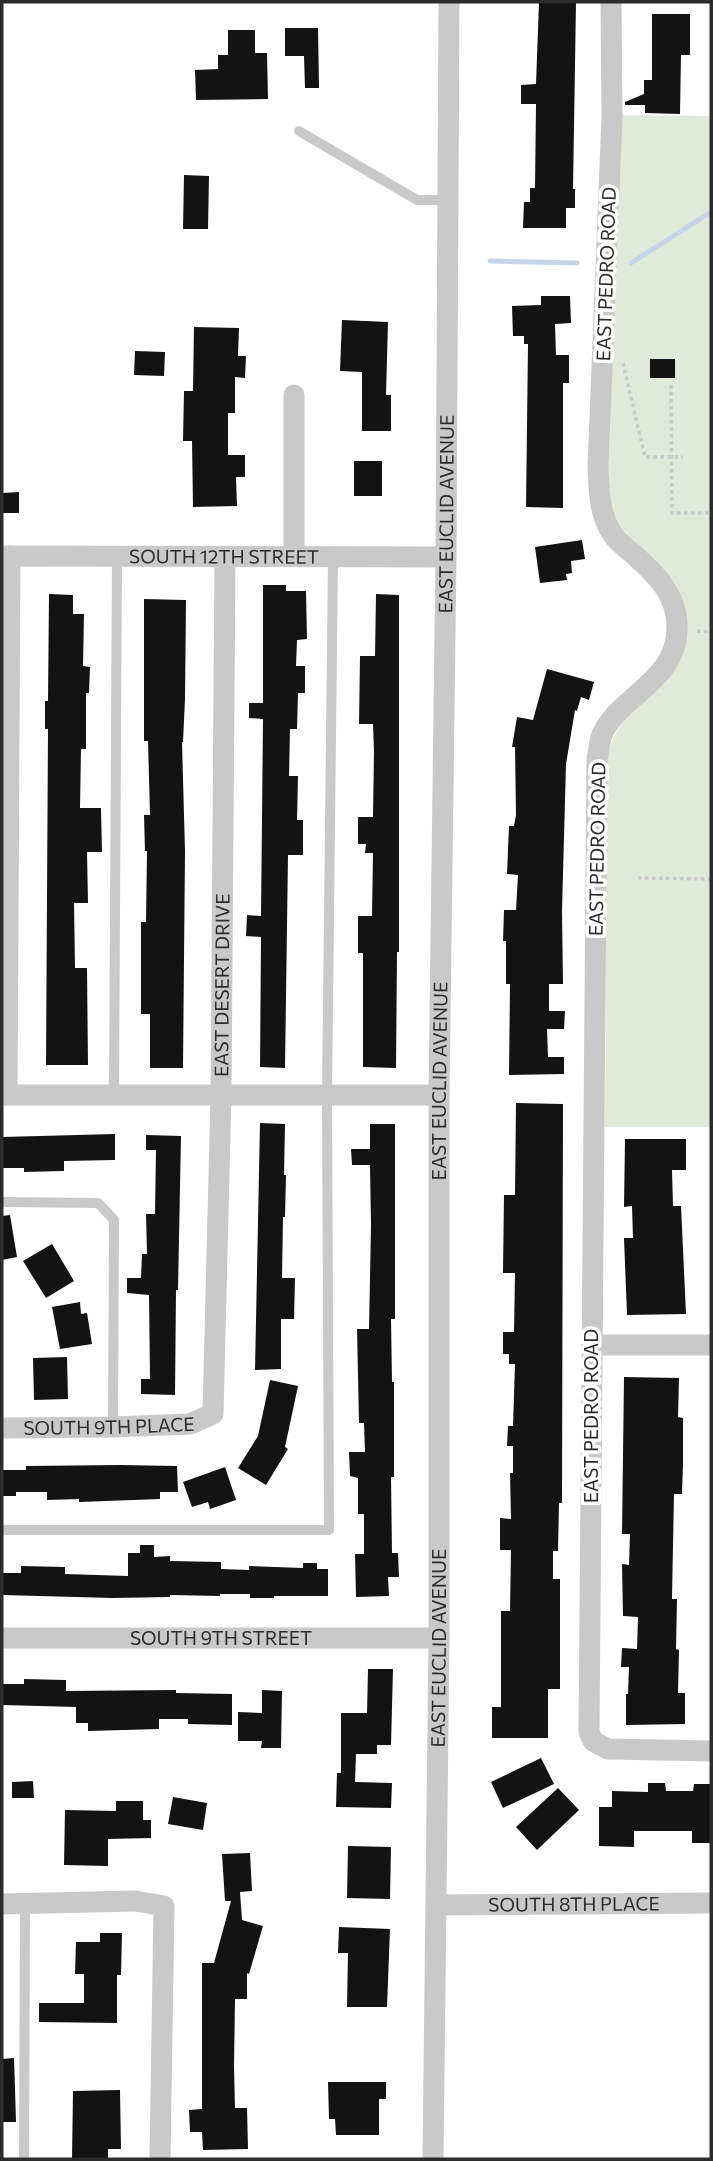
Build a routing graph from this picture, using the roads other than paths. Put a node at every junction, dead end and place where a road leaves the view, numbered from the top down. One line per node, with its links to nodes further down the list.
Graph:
1 (449, 2): 4 (street, EAST EUCLID AVENUE)
2 (611, 2): 18 (street, EAST PEDRO ROAD)
3 (299, 131): 4 (lane)
4 (448, 200): 11 (street, EAST EUCLID AVENUE)
5 (294, 395): 8 (street)
6 (6, 556): 7 (street, SOUTH 12TH STREET); 12 (street)
7 (117, 556): 9 (street, SOUTH 12TH STREET); 13 (lane)
8 (293, 556): 9 (street, SOUTH 12TH STREET); 10 (street, SOUTH 12TH STREET)
9 (225, 557): 14 (street, EAST DESERT DRIVE)
10 (333, 557): 11 (street, SOUTH 12TH STREET); 15 (lane)
11 (446, 557): 16 (street, EAST EUCLID AVENUE)
12 (5, 1095): 13 (street)
13 (114, 1095): 14 (street)
14 (221, 1095): 15 (street); 20 (street, EAST DESERT DRIVE)
15 (327, 1095): 16 (street); 23 (lane)
16 (439, 1095): 25 (street, EAST EUCLID AVENUE)
17 (2, 1202): 21 (lane)
18 (592, 1345): 19 (street); 26 (street, EAST PEDRO ROAD)
19 (711, 1345)
20 (213, 1414): 21 (street, SOUTH 9TH PLACE)
21 (113, 1427): 22 (street, SOUTH 9TH PLACE)
22 (2, 1428)
23 (2, 1530)
24 (2, 1638): 25 (street, SOUTH 9TH STREET)
25 (439, 1638): 30 (street, EAST EUCLID AVENUE)
26 (711, 1751)
27 (24, 1903): 29 (street); 31 (lane); 32 (street)
28 (711, 1903): 30 (street, SOUTH 8TH PLACE)
29 (2, 1904)
30 (436, 1905): 33 (street, EAST EUCLID AVENUE)
31 (24, 2159)
32 (160, 2159)
33 (433, 2159)

